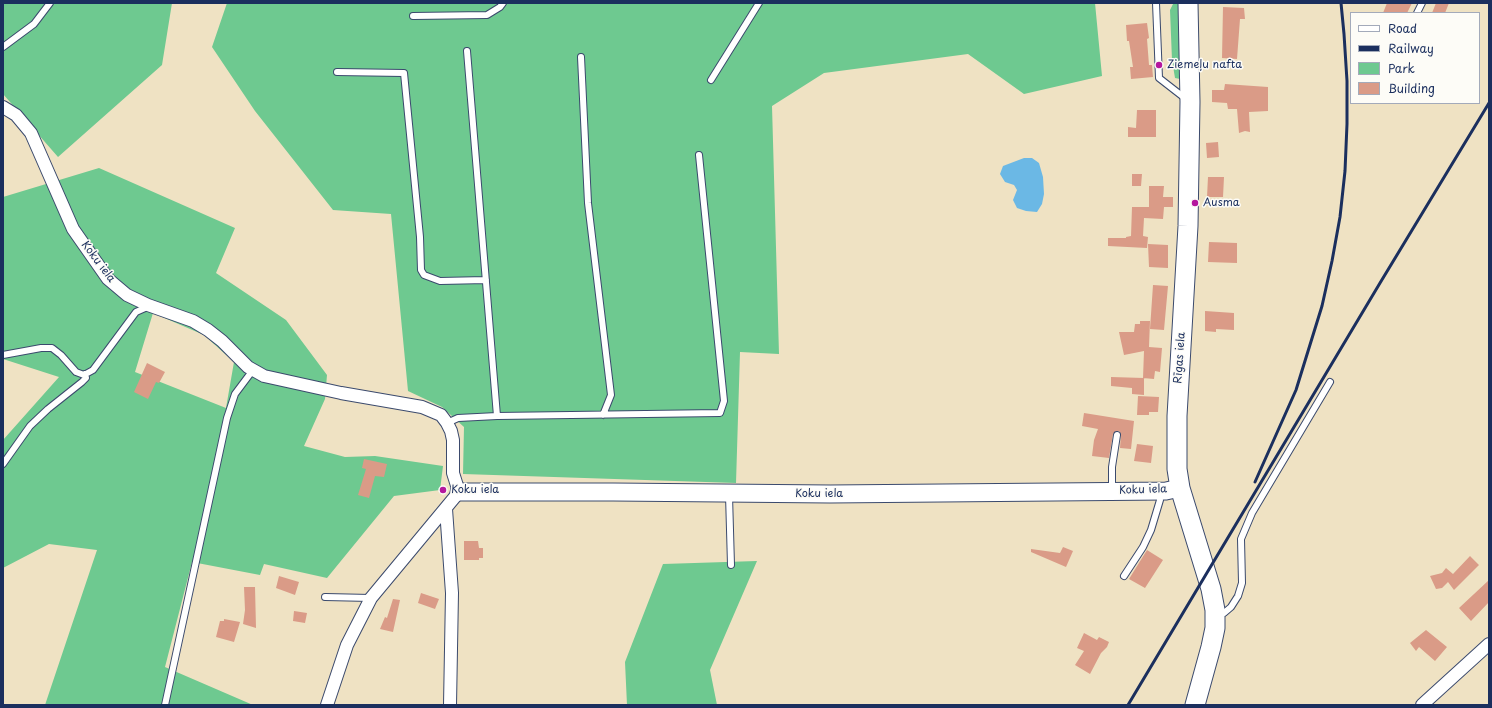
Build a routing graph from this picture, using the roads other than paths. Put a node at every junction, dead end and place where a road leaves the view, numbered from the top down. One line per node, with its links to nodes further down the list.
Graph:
1 (50, 3): 9 (lane)
2 (503, 3): 8 (lane)
3 (759, 3): 13 (lane)
4 (1156, 3): 14 (lane)
5 (1188, 3): 14 (main road, Rīgas iela)
6 (1422, 3): 7 (lane)
7 (1418, 12)
8 (412, 16)
9 (3, 47)
10 (467, 50): 17 (lane)
11 (581, 58): 23 (lane)
12 (337, 72): 17 (lane)
13 (711, 80)
14 (1190, 102): 28 (main road, Rīgas iela)
15 (3, 108): 18 (street, Koku iela)
16 (699, 155): 23 (lane)
17 (486, 280): 24 (lane)
18 (148, 305): 20 (street, Koku iela); 21 (lane)
19 (3, 354): 21 (lane)
20 (253, 370): 25 (street, Koku iela); 40 (lane)
21 (85, 374): 27 (lane)
22 (1330, 382): 38 (lane)
23 (604, 415): 24 (lane)
24 (497, 416): 25 (lane)
25 (447, 423): 31 (street)
26 (1117, 435): 29 (lane)
27 (3, 464)
28 (1180, 488): 30 (street, Koku iela); 38 (main road, Rīgas iela)
29 (1112, 491): 30 (street, Koku iela); 32 (street, Koku iela)
30 (1159, 491): 35 (lane)
31 (459, 492): 32 (street, Koku iela); 33 (street)
32 (729, 493): 34 (lane)
33 (446, 509): 37 (street); 42 (street)
34 (731, 565)
35 (1124, 576)
36 (325, 597): 37 (lane)
37 (371, 598): 41 (street)
38 (1215, 614): 43 (main road, Rīgas iela)
39 (1489, 644): 44 (street)
40 (165, 705)
41 (327, 705)
42 (450, 705)
43 (1195, 705)
44 (1422, 705)

